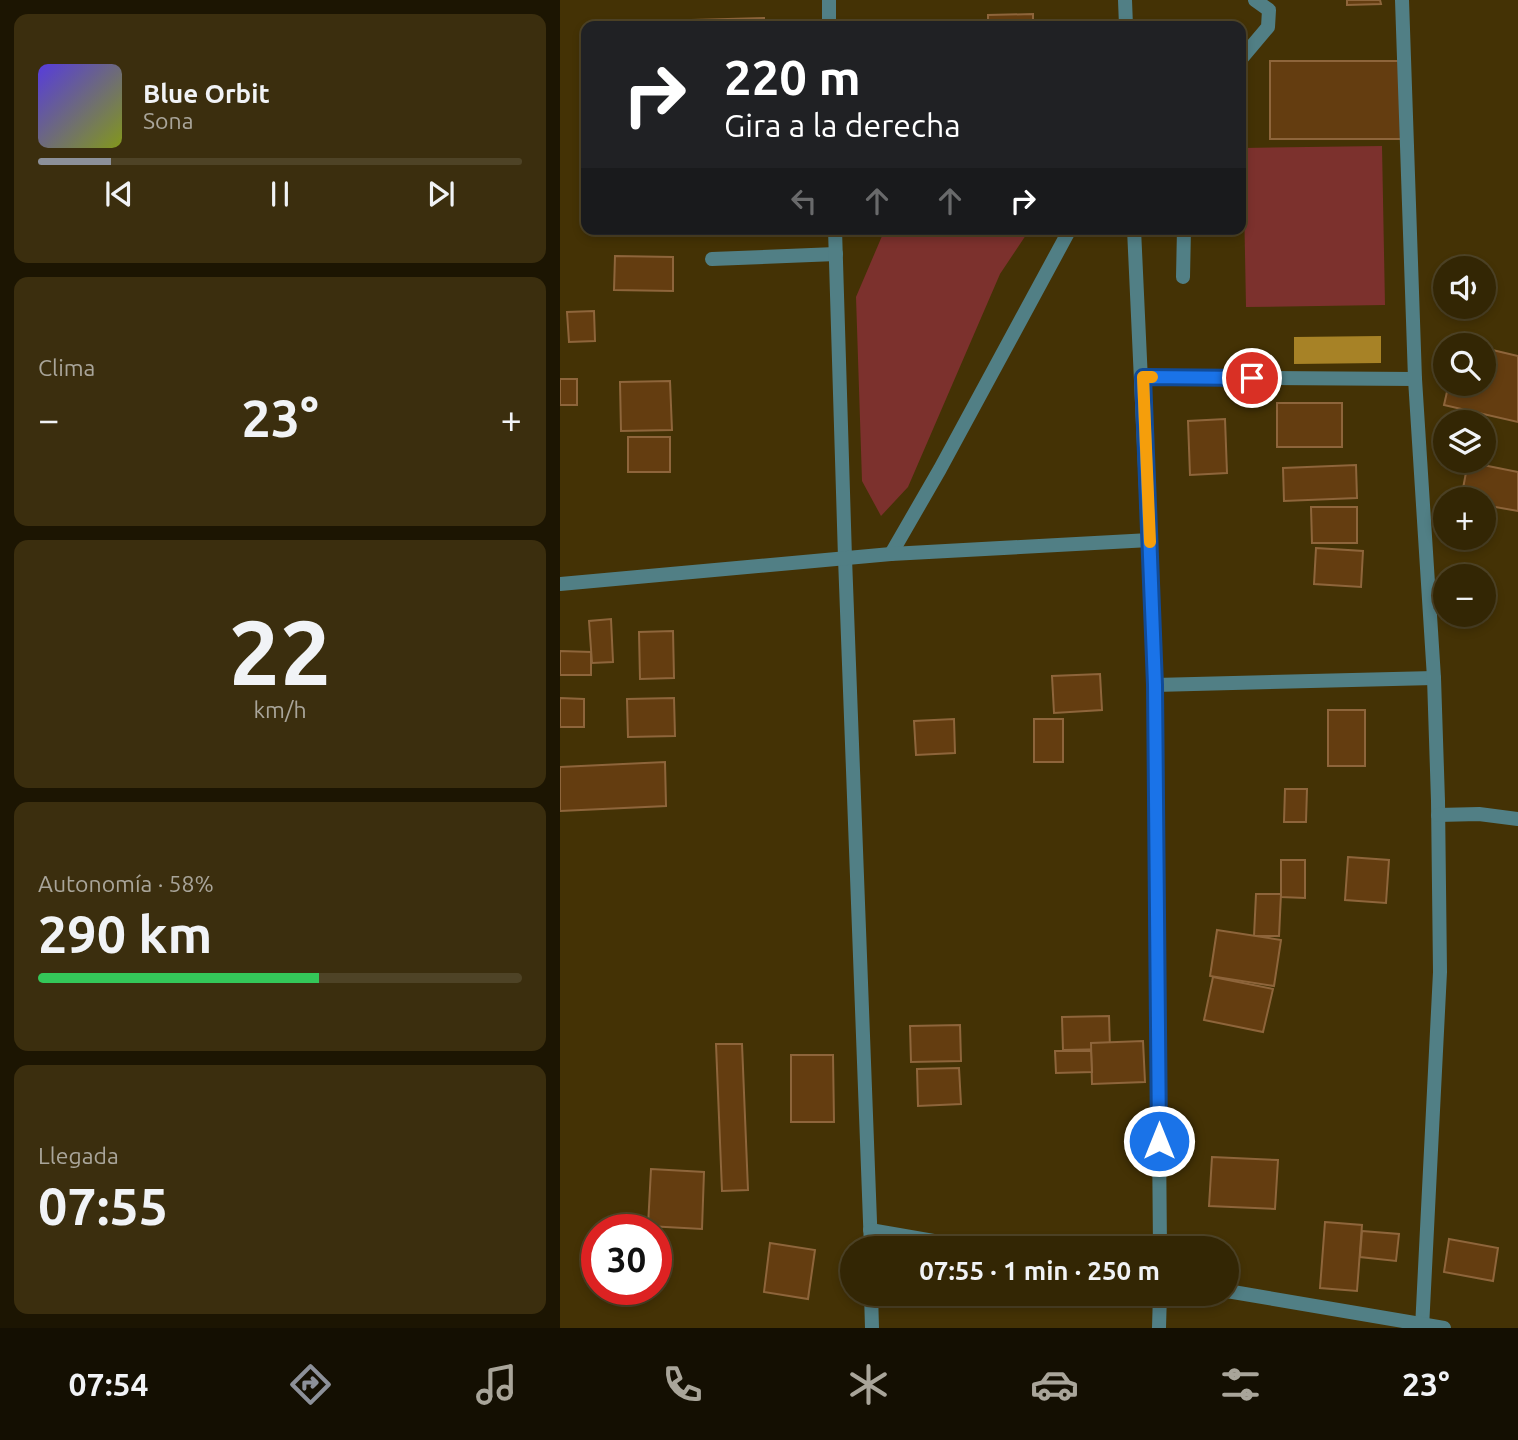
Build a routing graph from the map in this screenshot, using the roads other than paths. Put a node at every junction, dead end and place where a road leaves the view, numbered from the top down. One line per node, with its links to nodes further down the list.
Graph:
1 (829, 0): 5 (street)
2 (1125, 0): 6 (street)
3 (1255, 0): 7 (street)
4 (1402, 0): 16 (street)
5 (829, 21)
6 (1126, 21)
7 (1246, 53)
8 (835, 235): 12 (street)
9 (1067, 235): 18 (street)
10 (1134, 235): 15 (street)
11 (1184, 235): 14 (street)
12 (836, 254): 13 (street); 19 (street)
13 (712, 259)
14 (1183, 277)
15 (1143, 377): 16 (street); 17 (street)
16 (1415, 379): 21 (street)
17 (1150, 540): 18 (street); 22 (street)
18 (891, 554): 19 (street)
19 (845, 558): 20 (street); 25 (street)
20 (560, 584)
21 (1434, 678): 22 (street); 23 (street)
22 (1155, 685): 28 (street)
23 (1438, 814): 24 (street); 32 (street)
24 (1518, 819)
25 (870, 1230): 26 (street); 27 (street)
26 (870, 1236)
27 (905, 1236)
28 (1160, 1236)
29 (1239, 1293): 32 (street)
30 (871, 1306): 33 (street)
31 (1159, 1306): 34 (street)
32 (1422, 1326): 35 (street)
33 (872, 1328)
34 (1158, 1328)
35 (1444, 1328)

